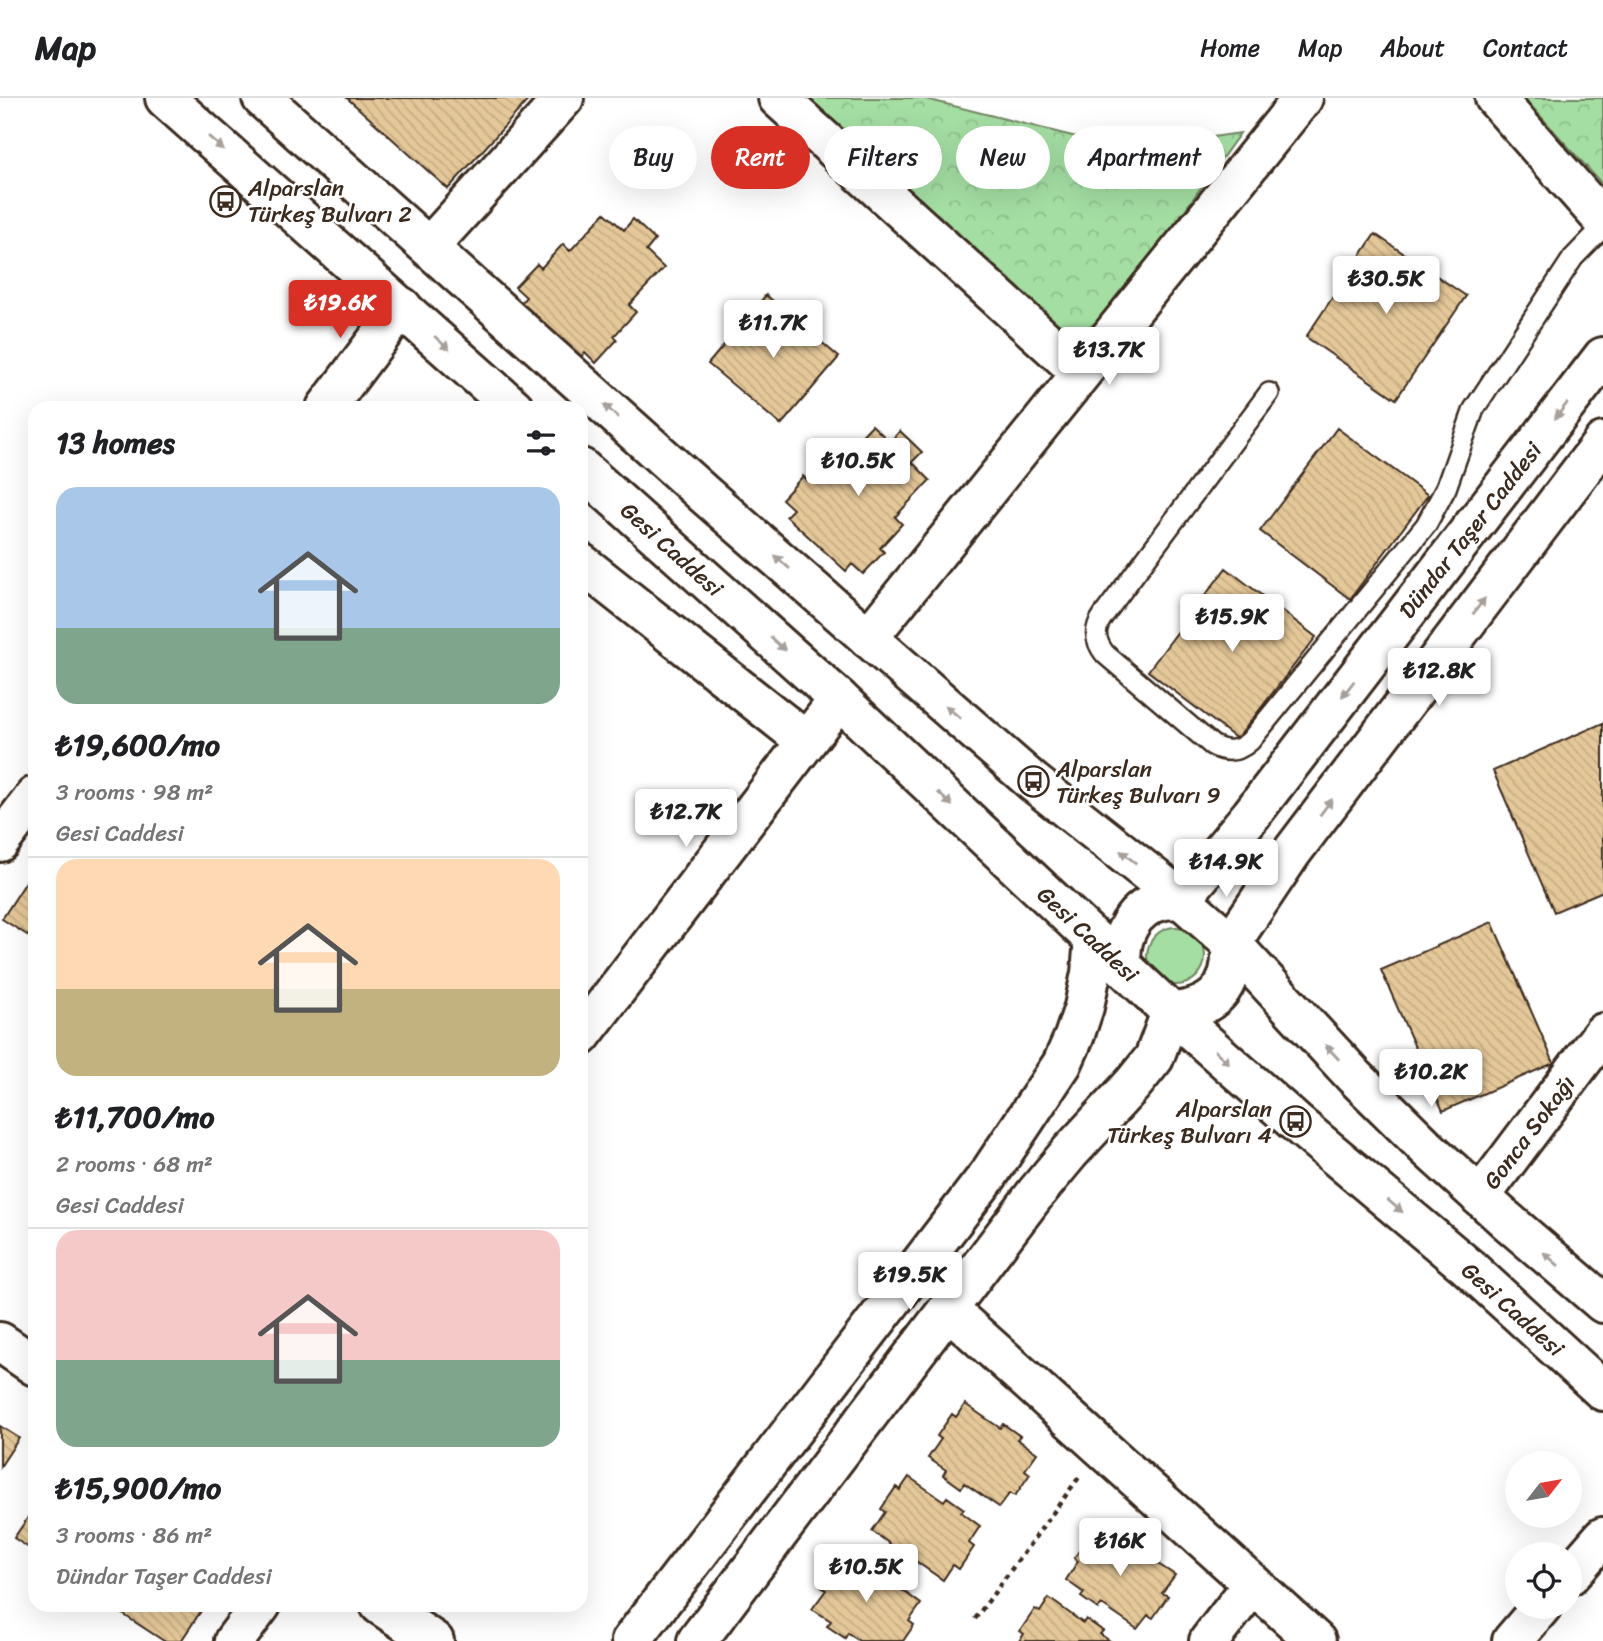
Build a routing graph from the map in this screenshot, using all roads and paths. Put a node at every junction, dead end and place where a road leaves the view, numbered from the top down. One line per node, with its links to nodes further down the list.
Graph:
1 (165, 98): 10 (street, one-way to 10)
2 (262, 98): 9 (street)
3 (564, 98): 9 (street)
4 (778, 98): 12 (street)
5 (1303, 98): 12 (street)
6 (1495, 98): 7 (street)
7 (1603, 220)
8 (1603, 227): 13 (lane)
9 (429, 247): 19 (street, one-way to 9)
10 (402, 307): 14 (street); 15 (street, one-way to 15)
11 (1603, 357): 24 (street, Dündar Taşer Caddesi, one-way to 24)
12 (1081, 373): 19 (street)
13 (1269, 393)
14 (331, 401)
15 (506, 401)
16 (1603, 442): 26 (street, one-way to 16)
17 (588, 474): 20 (street, Gesi Caddesi, one-way to 20)
18 (588, 568): 21 (street)
19 (868, 638): 24 (street, one-way to 19)
20 (839, 699): 21 (street); 25 (street, Gesi Caddesi, one-way to 25)
21 (806, 741): 29 (street)
22 (28, 805): 23 (street)
23 (0, 842)
24 (1181, 899): 26 (street); 27 (street)
25 (1094, 939): 27 (street, Gesi Caddesi); 47 (street)
26 (1231, 943): 28 (street); 31 (street, one-way to 26)
27 (1122, 965): 28 (street, Gesi Caddesi)
28 (1171, 1012): 33 (street); 36 (street, Gesi Caddesi, one-way to 36)
29 (588, 1023)
30 (1603, 1034): 31 (street, Gonca Sokağı)
31 (1480, 1197): 32 (street, one-way to 31)
32 (1603, 1303)
33 (949, 1310): 37 (street); 48 (street)
34 (0, 1342): 35 (street)
35 (28, 1361)
36 (1603, 1391)
37 (1101, 1447): 40 (street); 43 (path)
38 (1603, 1536): 39 (street)
39 (1582, 1561)
40 (1253, 1584): 49 (street); 50 (street)
41 (256, 1612): 45 (street)
42 (390, 1612): 46 (street)
43 (975, 1619)
44 (1531, 1619): 51 (street)
45 (234, 1641)
46 (434, 1641)
47 (631, 1641)
48 (697, 1641)
49 (1209, 1641)
50 (1316, 1641)
51 (1512, 1641)

